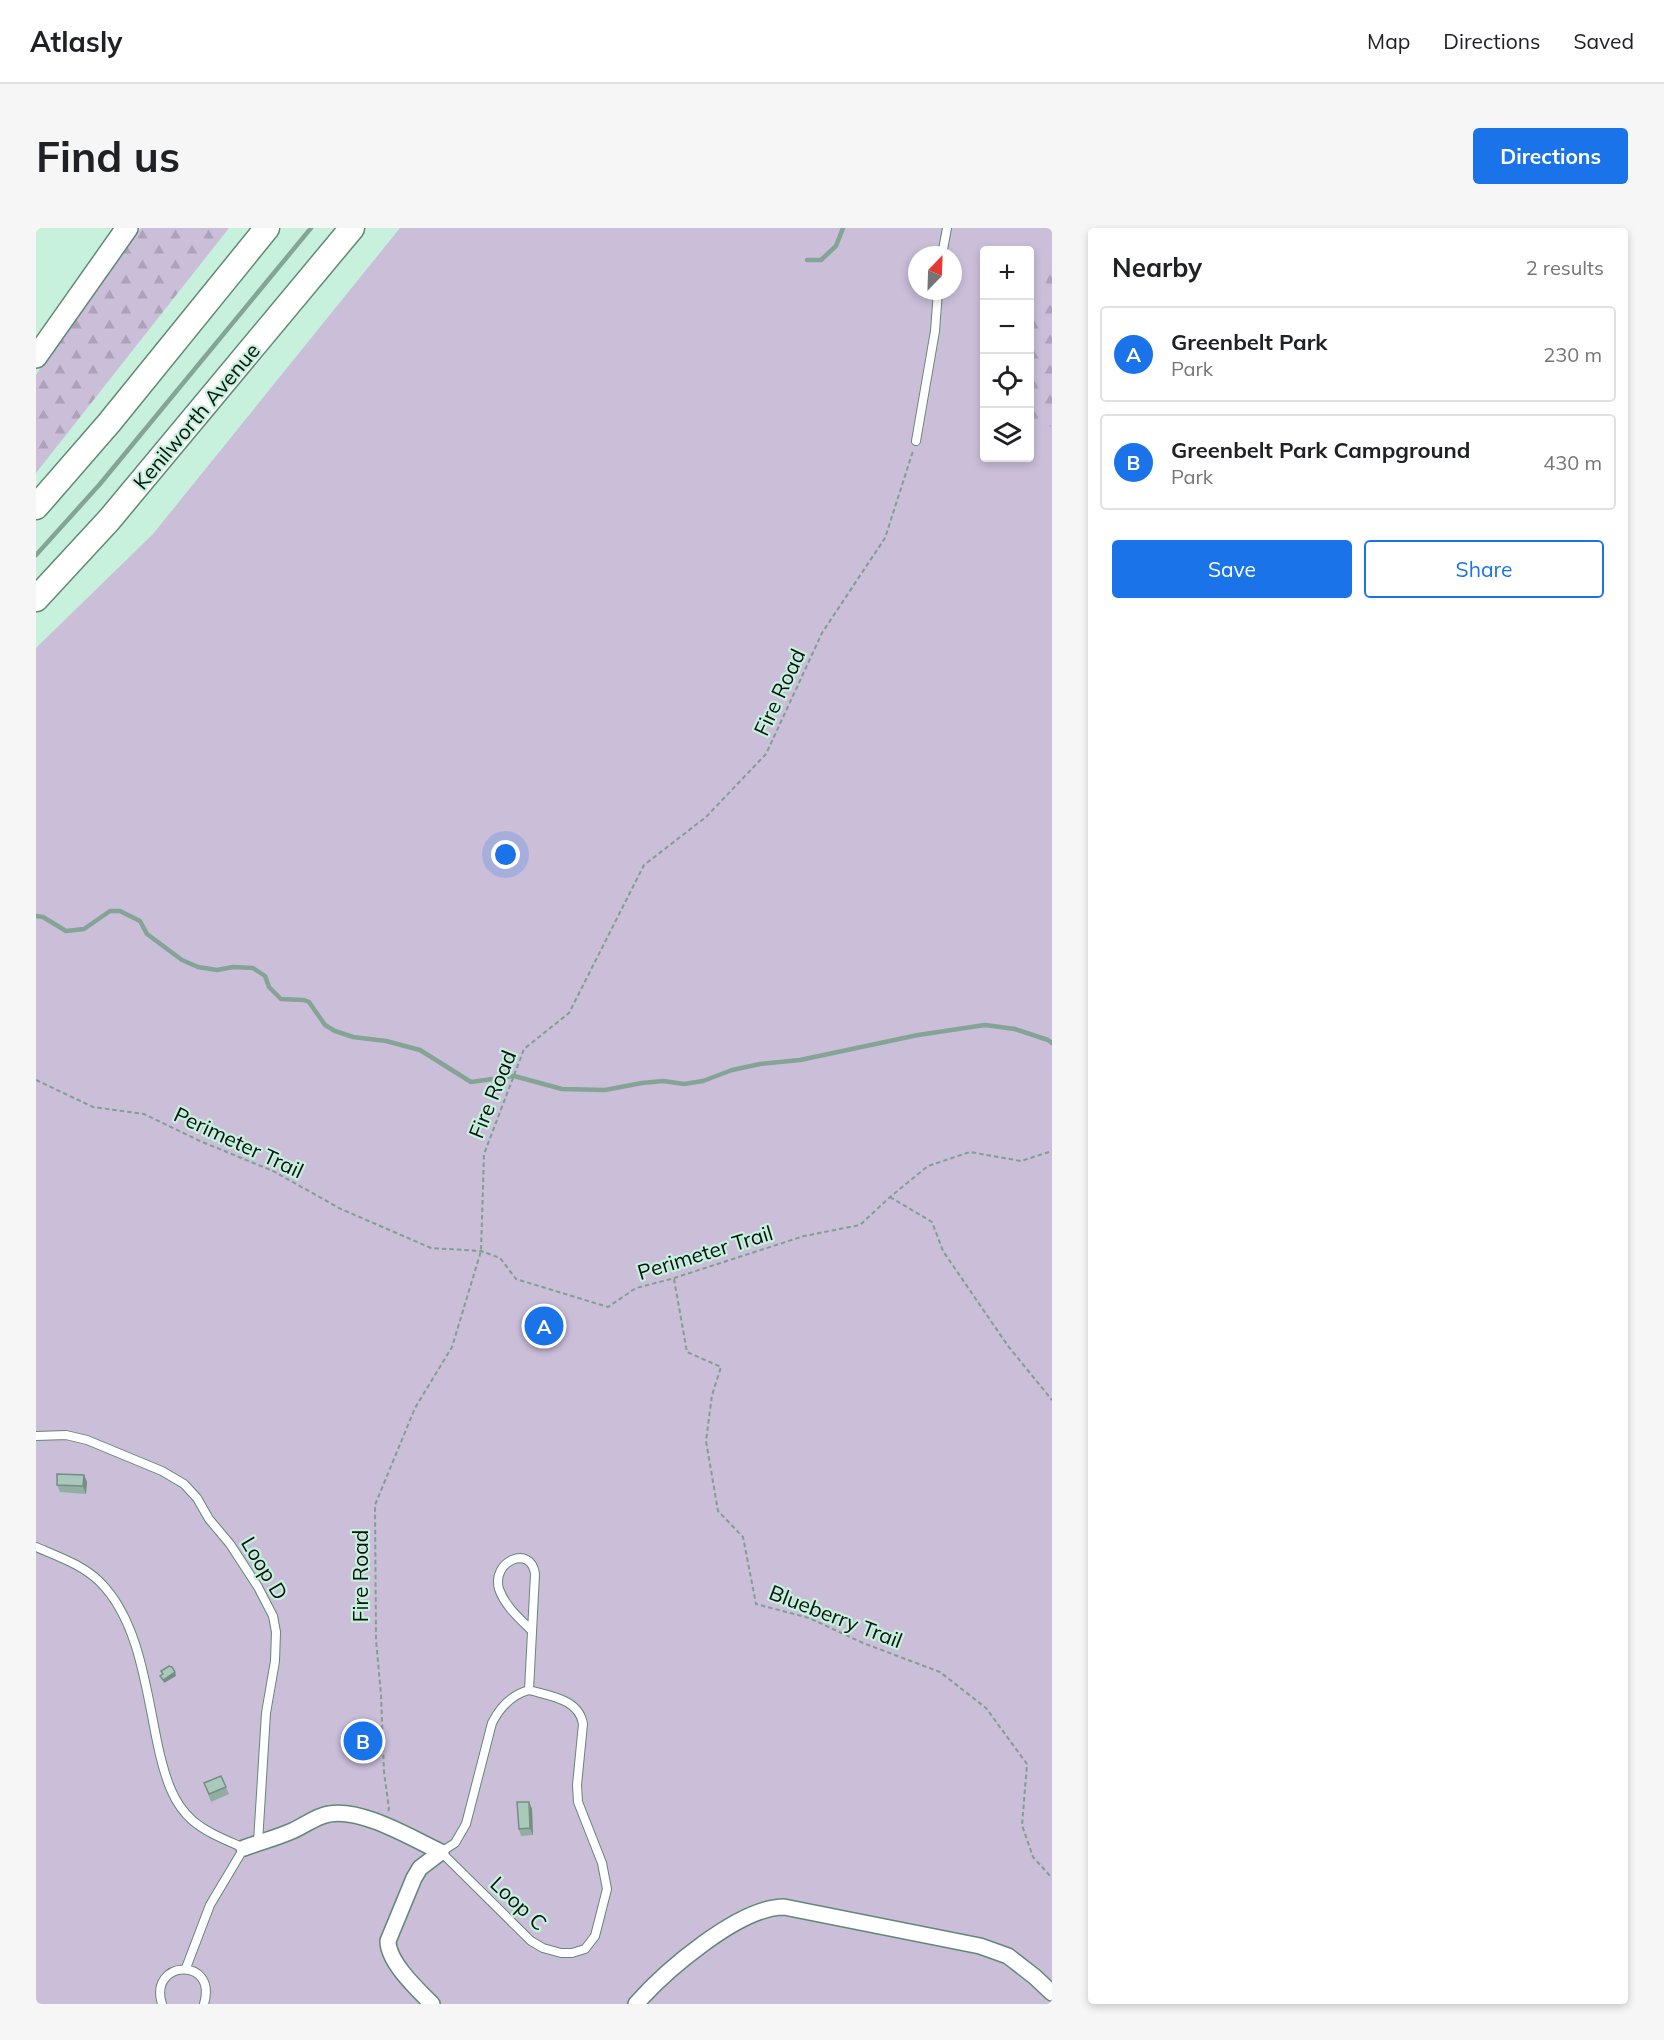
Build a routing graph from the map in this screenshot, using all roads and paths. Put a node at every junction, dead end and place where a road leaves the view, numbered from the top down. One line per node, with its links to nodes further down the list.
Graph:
1 (127, 228): 7 (street)
2 (267, 228): 9 (main road)
3 (352, 228): 10 (main road, Kenilworth Avenue)
4 (947, 228): 5 (lane)
5 (944, 246)
6 (937, 300): 8 (lane)
7 (36, 357)
8 (916, 441): 14 (path, Fire Road)
9 (36, 507)
10 (36, 599)
11 (36, 1080): 14 (path, Perimeter Trail)
12 (1052, 1151): 13 (path, Perimeter Trail)
13 (890, 1197): 15 (path, Perimeter Trail); 16 (path)
14 (482, 1251): 15 (path, Perimeter Trail); 21 (path, Fire Road)
15 (674, 1278): 24 (path, Blueberry Trail)
16 (1052, 1400)
17 (36, 1436): 22 (lane, Loop D)
18 (36, 1547): 22 (lane)
19 (531, 1630): 19 (lane); 20 (lane)
20 (529, 1690): 23 (lane); 23 (lane, Loop C)
21 (380, 1824): 22 (street); 23 (street)
22 (251, 1845): 25 (lane)
23 (441, 1852): 29 (street)
24 (1052, 1878)
25 (186, 1968): 27 (lane); 28 (lane)
26 (1052, 1993): 30 (street)
27 (162, 2004)
28 (204, 2004)
29 (432, 2004)
30 (636, 2004)

